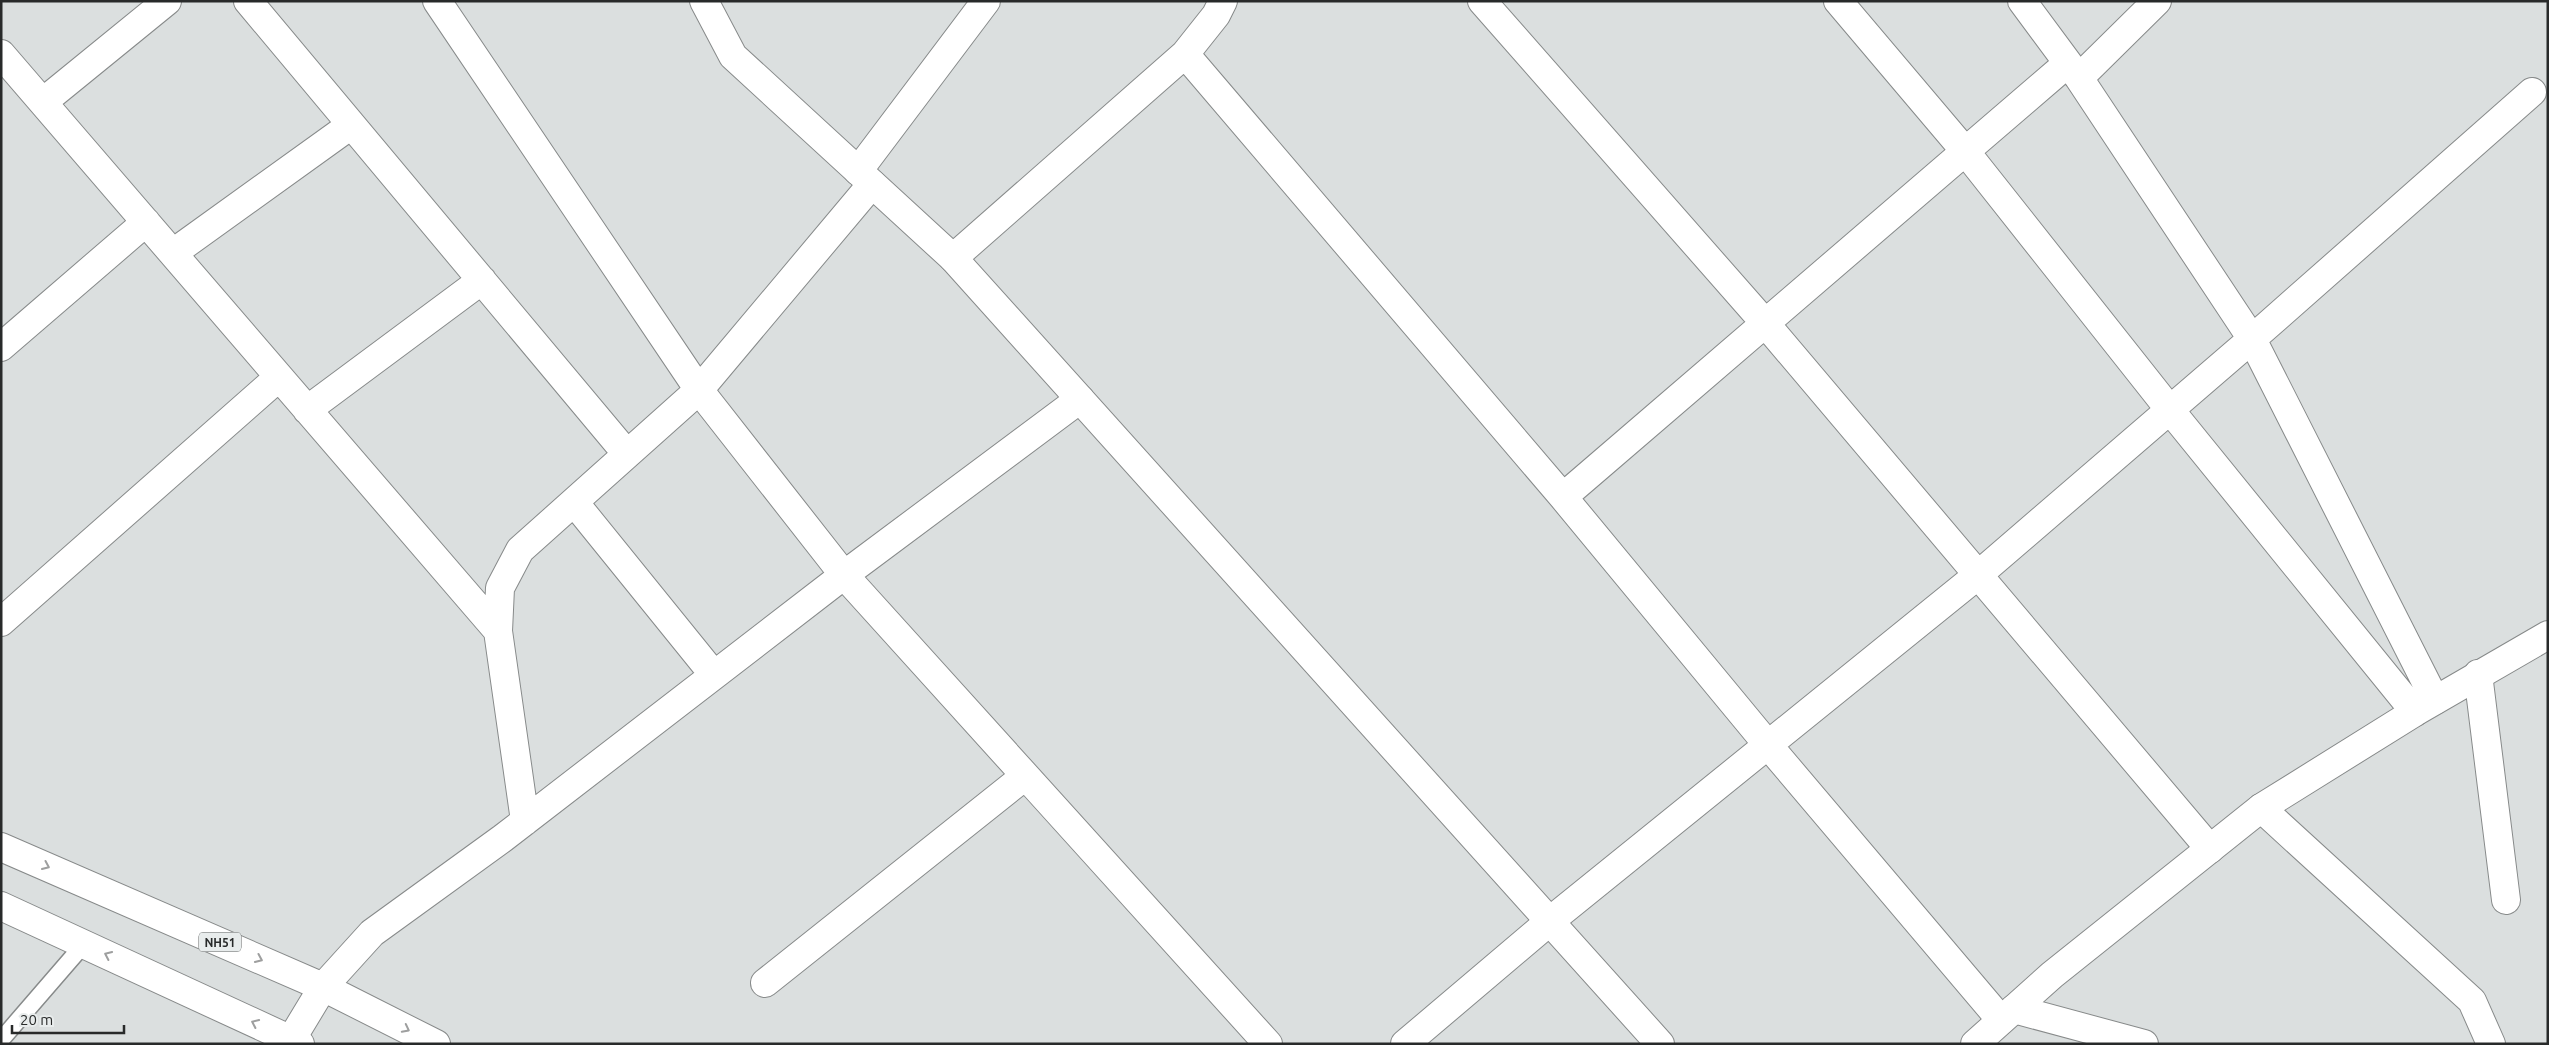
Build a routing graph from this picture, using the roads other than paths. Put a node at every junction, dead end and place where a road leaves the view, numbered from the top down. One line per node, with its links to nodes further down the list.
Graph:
1 (167, 1): 15 (main road)
2 (248, 1): 16 (main road)
3 (438, 1): 27 (main road)
4 (704, 1): 18 (main road)
5 (986, 1): 18 (main road)
6 (1223, 1): 12 (main road)
7 (1482, 1): 23 (main road)
8 (1838, 1): 17 (main road)
9 (2022, 1): 13 (main road)
10 (2158, 1): 13 (main road)
11 (1, 54): 15 (main road)
12 (1186, 54): 21 (main road); 32 (main road)
13 (2073, 71): 17 (main road); 24 (main road)
14 (2532, 92): 24 (main road)
15 (43, 102): 19 (main road)
16 (351, 125): 20 (main road); 22 (main road)
17 (1965, 151): 23 (main road); 30 (main road)
18 (865, 177): 21 (main road); 27 (main road)
19 (146, 222): 20 (main road); 25 (main road)
20 (173, 253): 26 (main road)
21 (953, 258): 28 (main road)
22 (482, 280): 29 (main road); 31 (main road)
23 (1764, 323): 32 (main road); 35 (main road)
24 (2252, 338): 30 (main road); 41 (main road)
25 (2, 345)
26 (279, 377): 29 (main road); 36 (main road)
27 (699, 390): 31 (main road); 34 (main road)
28 (1080, 399): 34 (main road); 50 (main road)
29 (307, 410): 37 (main road)
30 (2170, 410): 35 (main road); 41 (main road)
31 (627, 454): 33 (main road)
32 (1563, 497): 42 (main road)
33 (574, 502): 37 (main road); 40 (main road)
34 (844, 575): 40 (main road); 43 (main road)
35 (1978, 575): 42 (main road); 47 (main road)
36 (1, 622)
37 (498, 631): 45 (main road)
38 (2548, 635): 39 (main road)
39 (2478, 674): 41 (main road); 48 (main road)
40 (714, 675): 45 (main road)
41 (2425, 706): 44 (main road)
42 (1768, 746): 50 (main road); 54 (main road)
43 (1026, 776): 52 (main road); 58 (main road)
44 (2261, 808): 47 (main road); 63 (main road)
45 (525, 821): 53 (main road)
46 (1, 846): 53 (main road, NH51, one-way to 53)
47 (2210, 849): 54 (main road)
48 (2506, 900)
49 (1, 906): 51 (main road)
50 (1550, 921): 59 (main road); 60 (main road)
51 (84, 944): 55 (lane); 56 (main road, one-way to 51)
52 (765, 983)
53 (323, 987): 56 (main road); 57 (main road, NH51, one-way to 57)
54 (2008, 1015): 61 (main road); 62 (main road)
55 (1, 1040)
56 (295, 1042)
57 (436, 1044)
58 (1268, 1044)
59 (1405, 1044)
60 (1660, 1044)
61 (1975, 1044)
62 (2144, 1044)
63 (2491, 1044)

